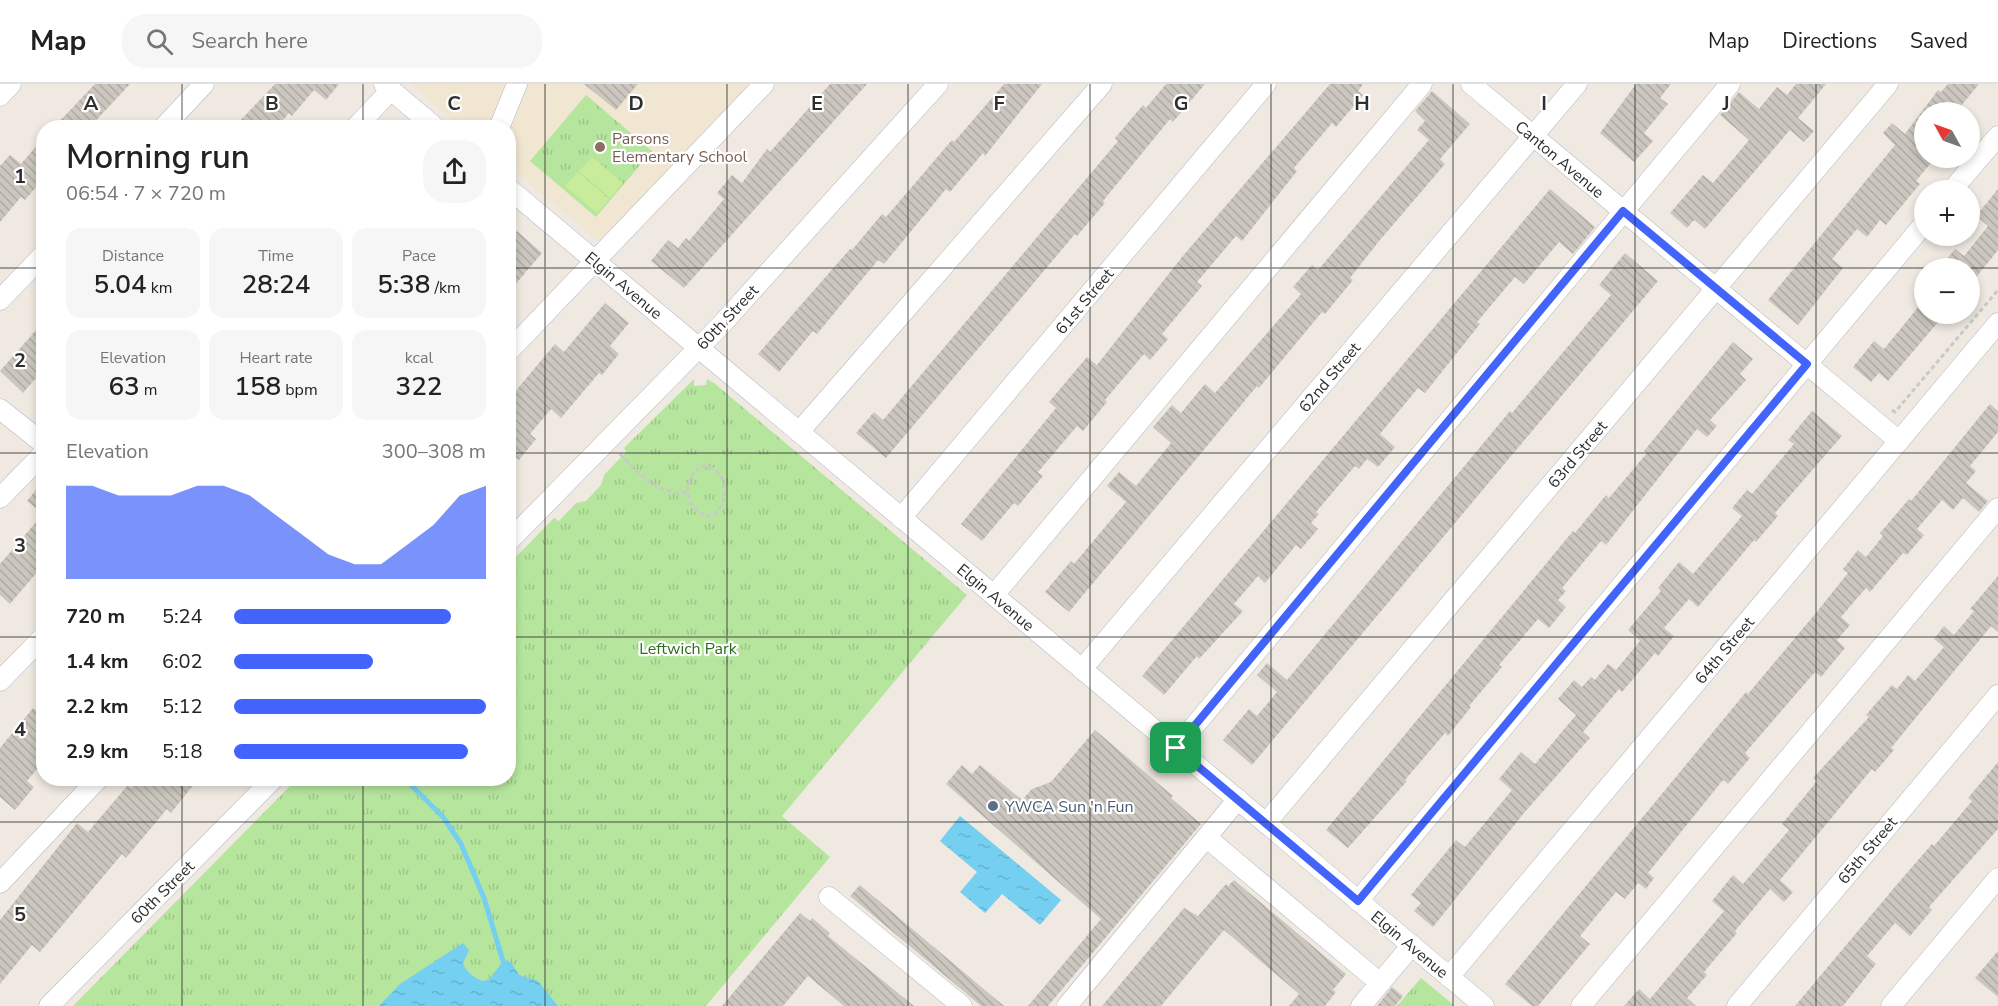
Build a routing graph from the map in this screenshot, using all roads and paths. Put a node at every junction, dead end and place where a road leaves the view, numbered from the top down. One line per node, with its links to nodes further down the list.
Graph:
1 (11, 84): 14 (street)
2 (204, 84): 15 (street)
3 (517, 84): 18 (street)
4 (764, 84): 26 (street)
5 (938, 84): 32 (street, 60th Street)
6 (1102, 84): 36 (street)
7 (1266, 84): 44 (street, 61st Street)
8 (1422, 84): 46 (street)
9 (1471, 84): 19 (street, Canton Avenue)
10 (1576, 84): 19 (street, 62nd Street)
11 (1730, 84): 23 (street)
12 (1888, 84): 27 (street, 63rd Street)
13 (387, 87): 16 (street); 17 (street)
14 (0, 96)
15 (170, 120)
16 (361, 120)
17 (426, 120)
18 (502, 120)
19 (1533, 136): 23 (street, Canton Avenue); 48 (street, 62nd Street)
20 (1998, 136): 21 (street)
21 (1961, 180)
22 (516, 195): 26 (street, Elgin Avenue)
23 (1623, 211): 27 (street, Canton Avenue); 51 (street)
24 (1914, 236): 33 (street)
25 (36, 262): 29 (street)
26 (597, 262): 31 (street); 32 (street, Elgin Avenue)
27 (1716, 289): 33 (street, Canton Avenue); 55 (street, 63rd Street)
28 (1998, 290): 34 (path)
29 (0, 300)
30 (1998, 323): 38 (street, 64th Street)
31 (516, 344)
32 (699, 348): 36 (street, Elgin Avenue); 45 (street, 60th Street)
33 (1807, 364): 38 (street, Canton Avenue); 60 (street)
34 (1886, 405)
35 (0, 409): 37 (street)
36 (799, 432): 44 (street, Elgin Avenue)
37 (36, 438)
38 (1899, 441): 62 (street, 64th Street)
39 (620, 454): 41 (path)
40 (36, 461): 42 (street)
41 (687, 492): 41 (path)
42 (0, 498)
43 (1998, 508): 69 (street)
44 (901, 518): 46 (street, Elgin Avenue)
45 (516, 534)
46 (994, 595): 48 (street, Elgin Avenue)
47 (36, 644): 49 (street)
48 (1082, 669): 51 (street, Elgin Avenue)
49 (0, 681)
50 (1998, 695): 70 (street, 65th Street)
51 (1176, 748): 54 (street, Elgin Avenue)
52 (91, 786): 58 (street)
53 (266, 786): 64 (street, 60th Street)
54 (1239, 800): 55 (street, Elgin Avenue); 56 (street)
55 (1266, 823): 60 (street, Elgin Avenue)
56 (1207, 838): 63 (street); 66 (street)
57 (1998, 878): 71 (street)
58 (0, 883)
59 (829, 897): 65 (street)
60 (1358, 901): 61 (street, Elgin Avenue)
61 (1412, 945): 62 (street, Elgin Avenue); 63 (street)
62 (1449, 977): 68 (street, Elgin Avenue)
63 (1380, 983): 67 (street)
64 (49, 1006)
65 (962, 1006)
66 (1067, 1006)
67 (1361, 1006)
68 (1484, 1006)
69 (1581, 1006)
70 (1737, 1006)
71 (1891, 1006)

